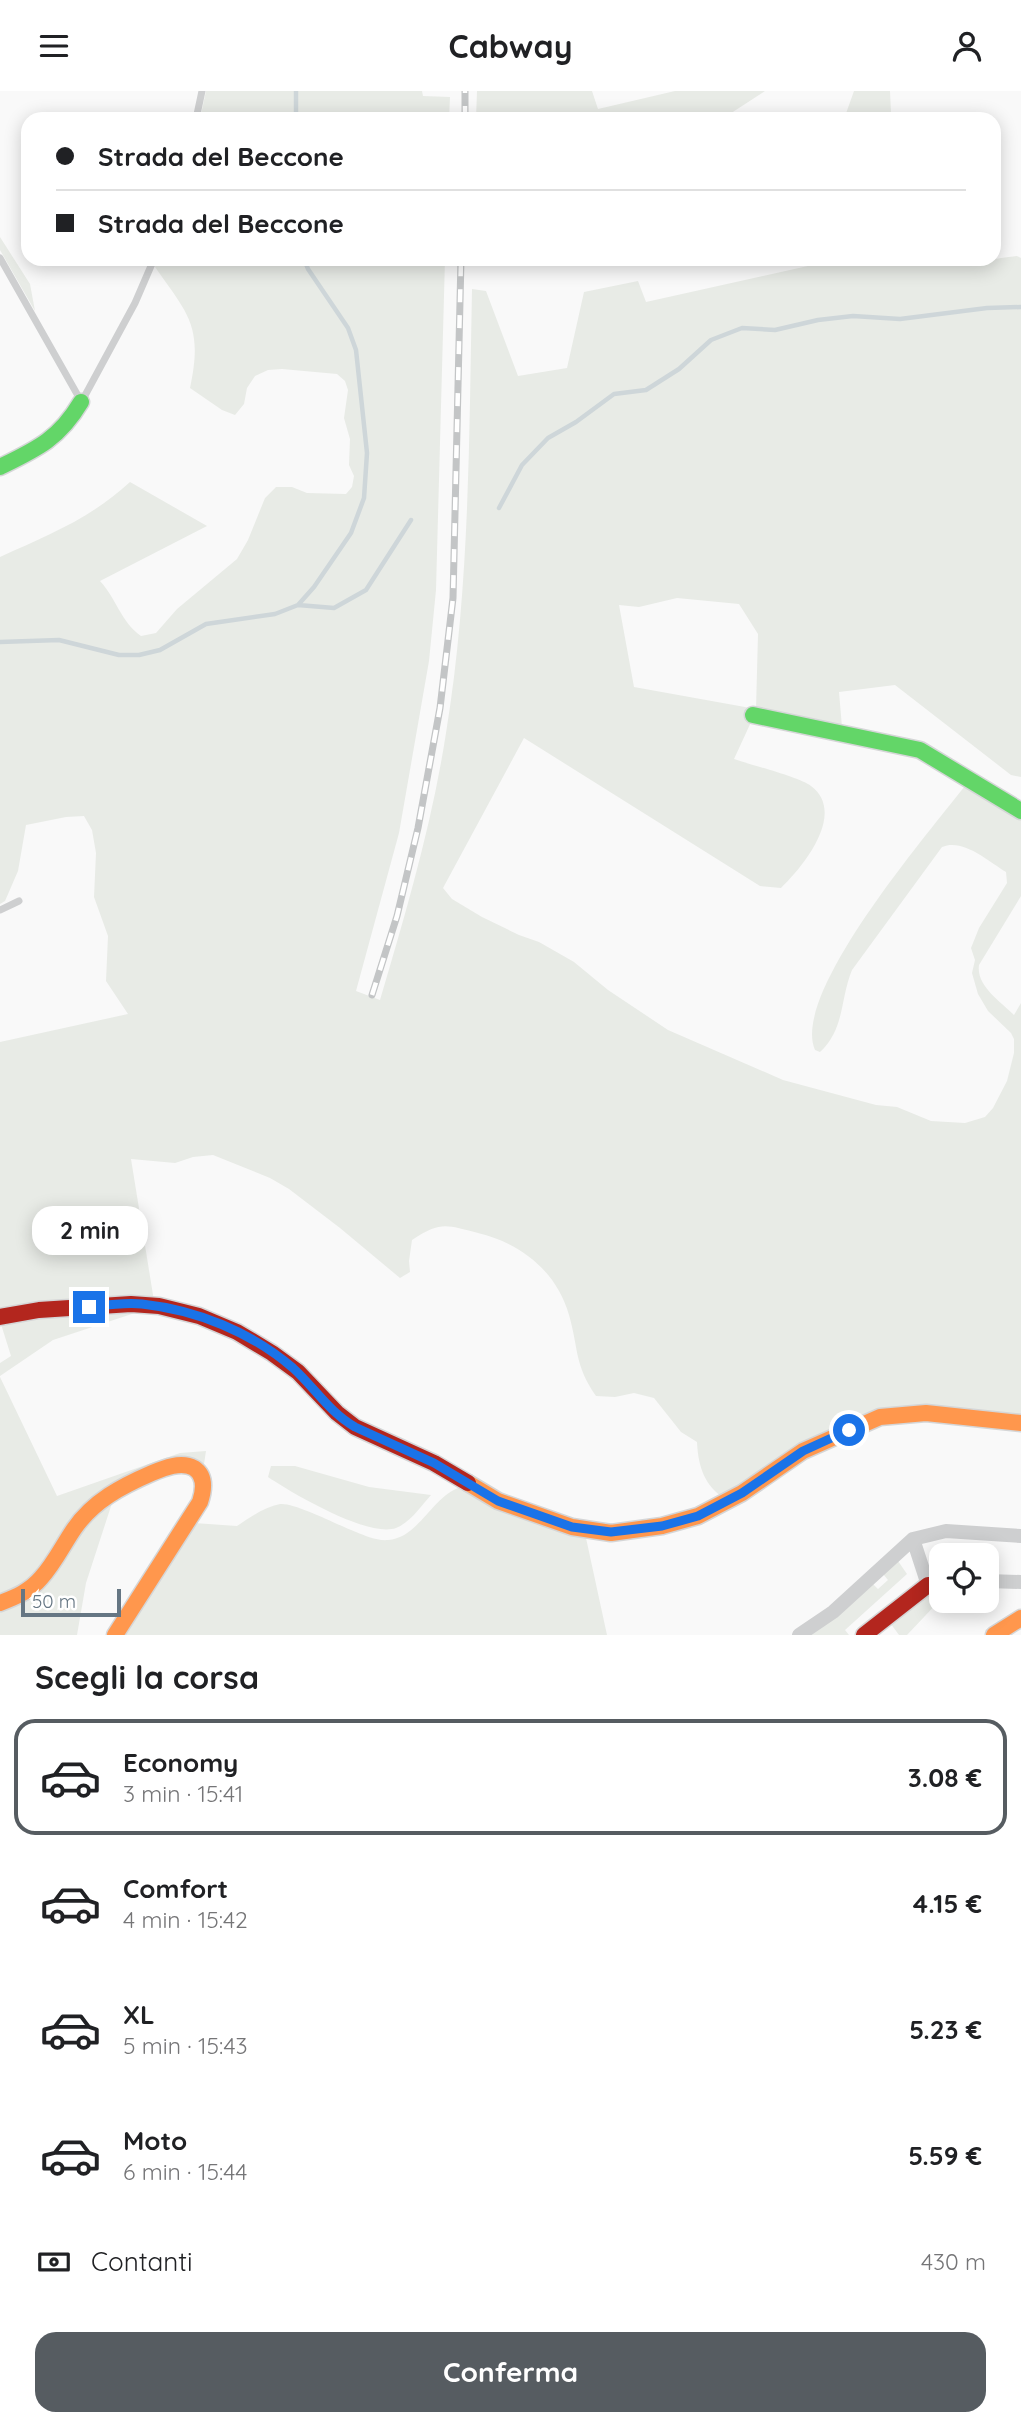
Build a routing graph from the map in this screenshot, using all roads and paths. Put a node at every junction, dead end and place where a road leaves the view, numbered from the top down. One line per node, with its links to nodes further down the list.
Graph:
1 (202, 91): 2 (lane)
2 (198, 112)
3 (0, 258): 5 (lane)
4 (151, 266): 5 (lane)
5 (81, 402): 6 (street)
6 (0, 467)
7 (752, 715): 8 (street)
8 (1021, 811)
9 (19, 901): 10 (lane)
10 (0, 910)
11 (0, 1317): 12 (street)
12 (1021, 1423)
13 (1021, 1536): 14 (street)
14 (913, 1539): 15 (street); 20 (street)
15 (929, 1572)
16 (929, 1588): 21 (street)
17 (0, 1603): 19 (street)
18 (1021, 1618): 22 (street)
19 (115, 1635)
20 (799, 1635)
21 (863, 1635)
22 (994, 1635)

